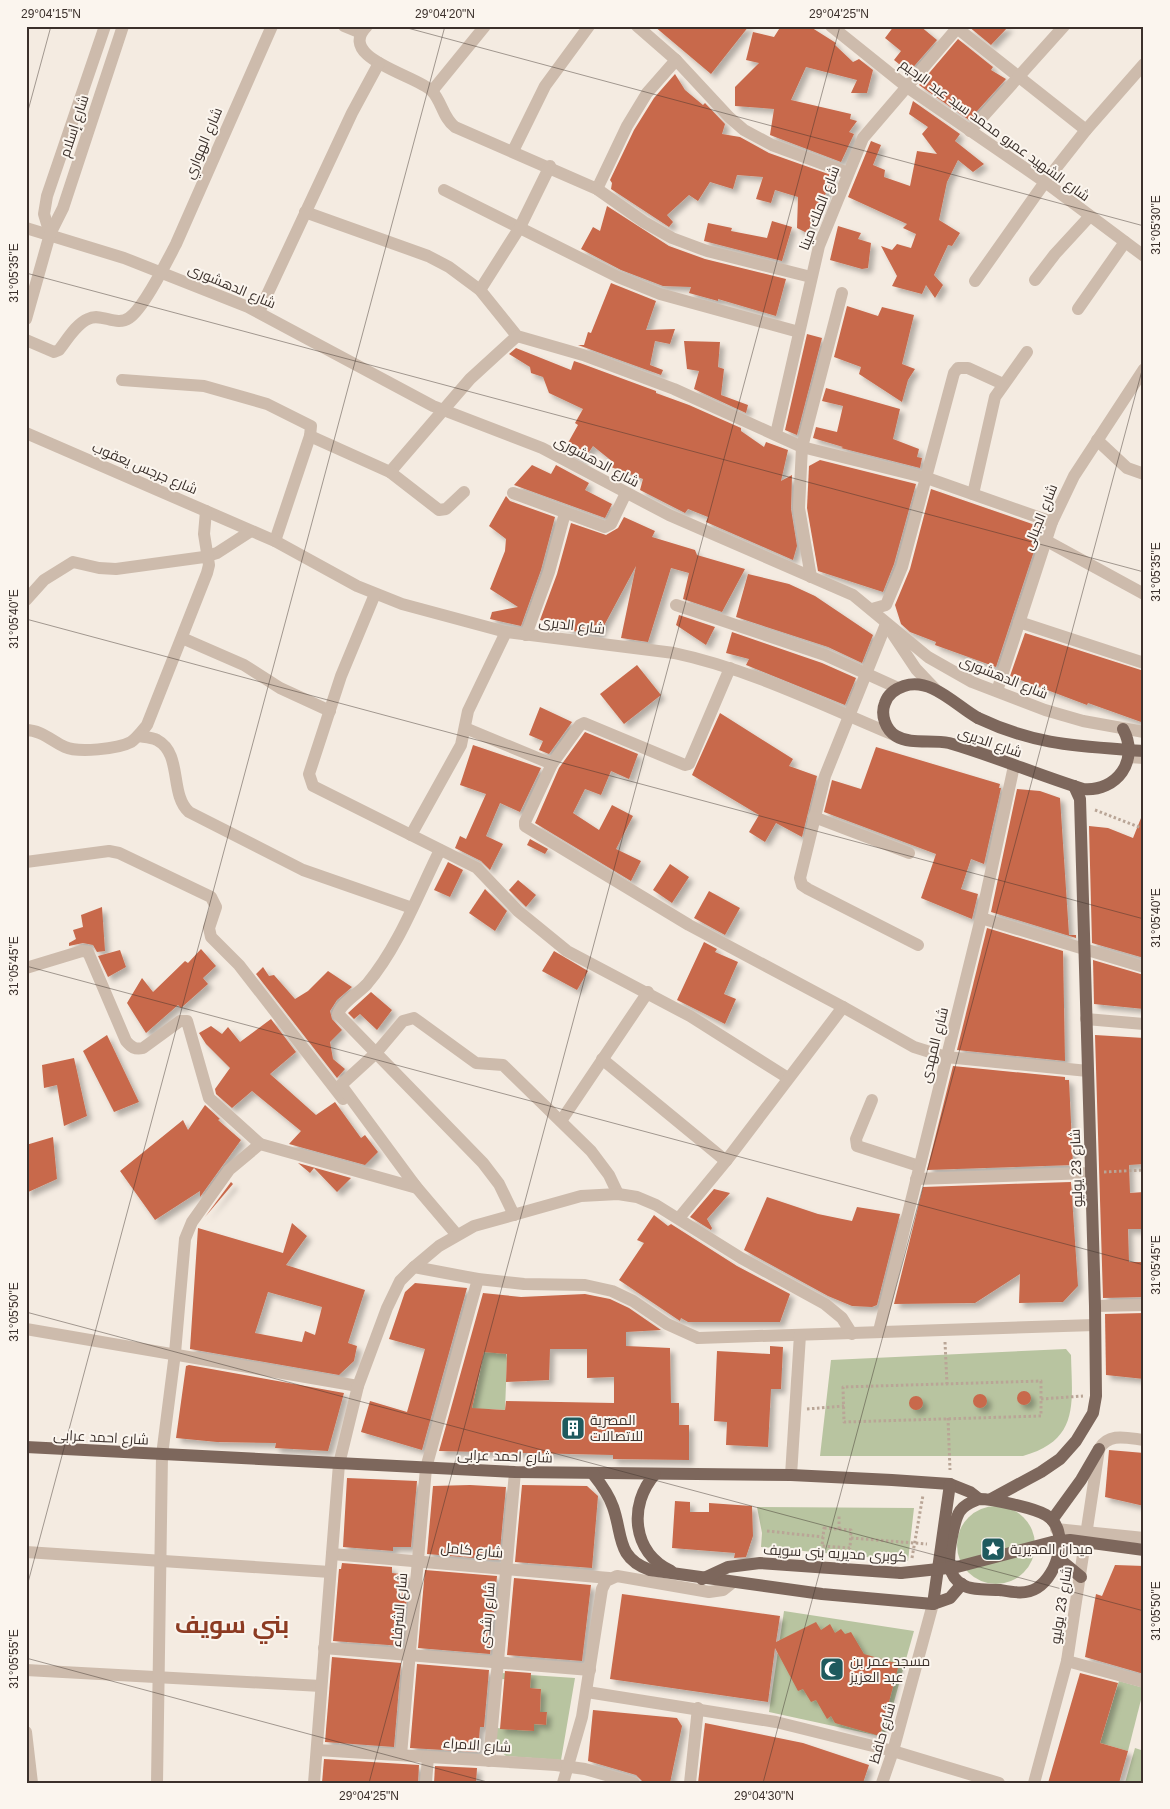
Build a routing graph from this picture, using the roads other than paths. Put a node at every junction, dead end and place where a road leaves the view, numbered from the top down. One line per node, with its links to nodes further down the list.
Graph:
1 (106, 26): 30 (street, شارع إسلام)
2 (123, 26): 30 (street, شارع إسلام)
3 (272, 26): 33 (street, شارع الهواري)
4 (344, 26): 11 (street)
5 (485, 26): 17 (street)
6 (589, 26): 20 (street)
7 (637, 26): 12 (street)
8 (831, 26): 16 (street, شارع الشهيد عمرو محمد سيد عبد الرحيم)
9 (1064, 26): 15 (street)
10 (958, 27): 15 (street); 16 (street, شارع الملك مينا)
11 (364, 29): 13 (street)
12 (676, 60): 22 (street); 24 (street)
13 (380, 63): 17 (street); 26 (street)
14 (1144, 64): 18 (street)
15 (1018, 78): 18 (street); 19 (street)
16 (907, 87): 19 (street, شارع الشهيد عمرو محمد سيد عبد الرحيم); 22 (street, شارع الملك مينا)
17 (432, 91): 20 (street)
18 (1086, 130): 23 (street)
19 (970, 131): 23 (street, شارع الشهيد عمرو محمد سيد عبد الرحيم)
20 (513, 151): 21 (street)
21 (550, 166): 24 (street); 28 (street)
22 (848, 173): 34 (street, شارع الملك مينا)
23 (1045, 182): 27 (street, شارع الشهيد عمرو محمد سيد عبد الرحيم); 36 (street)
24 (597, 189): 34 (street)
25 (444, 190): 28 (street)
26 (306, 212): 37 (street); 40 (street)
27 (1090, 216): 31 (street, شارع الشهيد عمرو محمد سيد عبد الرحيم); 35 (street)
28 (520, 227): 37 (street); 42 (street)
29 (26, 228): 30 (street, شارع الدهشورى)
30 (50, 234): 33 (street, شارع الدهشورى); 41 (street, شارع إسلام)
31 (1125, 242): 32 (street, شارع الشهيد عمرو محمد سيد عبد الرحيم); 39 (street)
32 (1144, 256)
33 (162, 272): 40 (street, شارع الدهشورى); 44 (street, شارع الهواري)
34 (811, 277): 42 (street, شارع الملك مينا)
35 (1035, 280)
36 (975, 281)
37 (480, 290): 43 (street)
38 (842, 293): 54 (street)
39 (1078, 309)
40 (260, 312): 49 (street, شارع الدهشورى)
41 (26, 318)
42 (799, 332): 51 (street, شارع الملك مينا)
43 (517, 336): 49 (street); 51 (street)
44 (26, 340)
45 (1027, 352): 48 (street)
46 (1144, 369): 53 (street, شارع الجبالى)
47 (122, 380): 52 (street)
48 (1003, 384): 57 (street); 61 (street)
49 (443, 410): 55 (street); 60 (street, شارع الدهشورى)
50 (26, 433): 62 (street, شارع جرجس يعقوب)
51 (776, 434): 54 (street)
52 (310, 436): 55 (street); 67 (street)
53 (1097, 440): 56 (street); 64 (street, شارع الجبالى)
54 (802, 447): 57 (street); 69 (street)
55 (390, 472): 58 (street)
56 (1144, 474)
57 (926, 478): 61 (street); 74 (street)
58 (464, 492)
59 (513, 493): 63 (street)
60 (626, 493): 63 (street); 69 (street, شارع الدهشورى)
61 (972, 494): 64 (street)
62 (206, 511): 65 (street, شارع جرجس يعقوب); 68 (street)
63 (565, 513): 78 (street)
64 (1052, 522): 66 (street, شارع الجبالى)
65 (251, 531): 67 (street, شارع الديرى); 68 (street)
66 (1045, 540): 71 (street); 75 (street, شارع الجبالى)
67 (275, 541): 70 (street, شارع الديرى)
68 (207, 556): 72 (street); 79 (street)
69 (811, 577): 74 (street, شارع الدهشورى)
70 (375, 594): 77 (street, شارع الديرى); 86 (street)
71 (1144, 594)
72 (26, 600)
73 (676, 604): 82 (street)
74 (872, 609): 76 (street, شارع الدهشورى)
75 (1019, 622): 80 (street); 85 (street, شارع الجبالى)
76 (886, 624): 82 (street); 84 (street); 85 (street, شارع الدهشورى)
77 (506, 632): 78 (street, شارع الديرى); 88 (street)
78 (526, 635): 81 (street, شارع الديرى)
79 (182, 638): 86 (street); 93 (street)
80 (1144, 663)
81 (730, 668): 87 (street, شارع الديرى); 97 (street)
82 (865, 672): 83 (street); 87 (street)
83 (898, 688): 84 (main road); 92 (main road)
84 (935, 689): 94 (main road, bridge)
85 (997, 691): 89 (street, شارع الدهشورى)
86 (330, 711): 101 (street)
87 (847, 716): 92 (street, شارع الديرى); 100 (street)
88 (465, 728): 97 (street); 101 (street)
89 (1123, 729): 91 (street, شارع الدهشورى); 95 (main road)
90 (26, 730): 93 (street)
91 (1144, 732)
92 (894, 735): 98 (main road, شارع الديرى)
93 (138, 736): 105 (street)
94 (1144, 750)
95 (1129, 757): 96 (street); 99 (main road, شارع الديرى)
96 (1144, 758)
97 (552, 764): 112 (street)
98 (1014, 766): 99 (main road, شارع الديرى); 106 (street, شارع المهدى)
99 (1074, 786): 108 (main road, شارع 23 يوليو)
100 (814, 817): 103 (street); 107 (street)
101 (412, 835): 102 (street)
102 (440, 850): 105 (street); 111 (street)
103 (909, 852)
104 (26, 862): 126 (street)
105 (412, 908): 115 (street)
106 (981, 918): 108 (street); 116 (street, شارع المهدى)
107 (918, 945)
108 (1084, 948): 109 (street); 113 (main road, شارع 23 يوليو)
109 (1144, 967)
110 (26, 968): 122 (street)
111 (648, 992): 117 (street); 119 (street)
112 (843, 1006): 116 (street); 119 (street)
113 (1086, 1019): 114 (street); 118 (main road, شارع 23 يوليو)
114 (1144, 1024)
115 (376, 1053): 121 (street); 126 (street); 128 (street)
116 (946, 1057): 118 (street); 125 (street, شارع المهدى)
117 (602, 1059): 121 (street); 123 (street)
118 (1088, 1072): 124 (main road, شارع 23 يوليو)
119 (788, 1078): 123 (street)
120 (872, 1100): 125 (street)
121 (561, 1121): 127 (street)
122 (260, 1144): 126 (street); 140 (street)
123 (726, 1161): 129 (street)
124 (1090, 1172): 125 (street); 134 (main road, شارع 23 يوليو)
125 (918, 1173): 137 (street, شارع المهدى)
126 (417, 1188): 130 (street)
127 (618, 1194): 128 (street); 129 (street)
128 (514, 1215): 130 (street)
129 (679, 1218): 138 (street)
130 (458, 1235): 131 (street)
131 (414, 1267): 132 (street); 141 (street)
132 (478, 1279): 139 (street); 147 (street, شارع الشرفاء)
133 (1144, 1305): 134 (street)
134 (1095, 1306): 135 (main road, شارع 23 يوليو)
135 (1095, 1324): 137 (street); 153 (main road, شارع 23 يوليو)
136 (26, 1329): 140 (street)
137 (879, 1331): 138 (street)
138 (852, 1334): 139 (street)
139 (800, 1335): 151 (street)
140 (175, 1353): 141 (street); 145 (street)
141 (358, 1386): 146 (street)
142 (1144, 1440): 144 (street)
143 (26, 1448): 145 (main road, شارع احمد عرابى)
144 (1099, 1449): 154 (main road); 155 (street, شارع 23 يوليو)
145 (162, 1455): 146 (main road, شارع احمد عرابى); 164 (street)
146 (340, 1464): 147 (main road, شارع احمد عرابى); 161 (street)
147 (426, 1468): 148 (main road, شارع احمد عرابى); 163 (street, شارع الشرفاء)
148 (515, 1472): 149 (main road, شارع احمد عرابى); 165 (street, شارع رشدى)
149 (593, 1474): 150 (main road, شارع احمد عرابى); 167 (main road)
150 (655, 1474): 151 (main road, شارع احمد عرابى); 167 (main road)
151 (791, 1476): 152 (main road, شارع احمد عرابى)
152 (950, 1484): 153 (main road, شارع احمد عرابى); 173 (main road)
153 (985, 1499): 154 (main road); 172 (main road)
154 (1054, 1524): 155 (street); 157 (main road)
155 (1087, 1531): 156 (street); 158 (street, شارع 23 يوليو)
156 (1144, 1538)
157 (1059, 1544): 158 (street); 162 (main road)
158 (1085, 1547): 160 (street); 168 (street, شارع 23 يوليو)
159 (26, 1552): 164 (street)
160 (1144, 1552): 170 (main road, كوبرى مديريه بنى سويف, bridge)
161 (332, 1554): 163 (street, شارع كامل); 166 (street)
162 (1058, 1558): 168 (main road); 172 (main road)
163 (418, 1560): 165 (street, شارع كامل); 175 (street, شارع الشرفاء)
164 (160, 1561): 166 (street); 180 (street)
165 (506, 1568): 169 (street, شارع كامل); 177 (street, شارع رشدى)
166 (330, 1572): 174 (street)
167 (678, 1574): 170 (main road)
168 (1081, 1576): 176 (street, شارع 23 يوليو)
169 (609, 1578): 171 (street, شارع كامل); 179 (street)
170 (702, 1579): 171 (main road)
171 (732, 1582): 173 (main road)
172 (962, 1584): 173 (main road)
173 (933, 1604): 187 (street, شارع حافظ)
174 (324, 1648): 175 (street); 182 (street)
175 (410, 1655): 177 (street); 188 (street, شارع الشرفاء)
176 (1067, 1661): 181 (street); 201 (street, شارع 23 يوليو)
177 (498, 1663): 179 (street); 190 (street, شارع رشدى)
178 (26, 1670): 180 (street)
179 (590, 1670): 183 (street)
180 (159, 1677): 182 (street); 193 (street)
181 (1144, 1682)
182 (322, 1686): 186 (street)
183 (587, 1692): 184 (street); 191 (street)
184 (698, 1708): 187 (street); 198 (street)
185 (26, 1732): 192 (street)
186 (316, 1750): 188 (street, شارع الامراء); 194 (street)
187 (893, 1752): 199 (street, شارع حافظ); 200 (street)
188 (402, 1755): 189 (street, شارع الامراء)
189 (428, 1757): 190 (street, شارع الامراء); 195 (street)
190 (489, 1761): 191 (street, شارع الامراء)
191 (569, 1767): 196 (street); 197 (street, شارع الامراء)
192 (32, 1783)
193 (157, 1783)
194 (314, 1783)
195 (426, 1783)
196 (563, 1783)
197 (634, 1783)
198 (690, 1783)
199 (882, 1783)
200 (999, 1783)
201 (1034, 1783)

